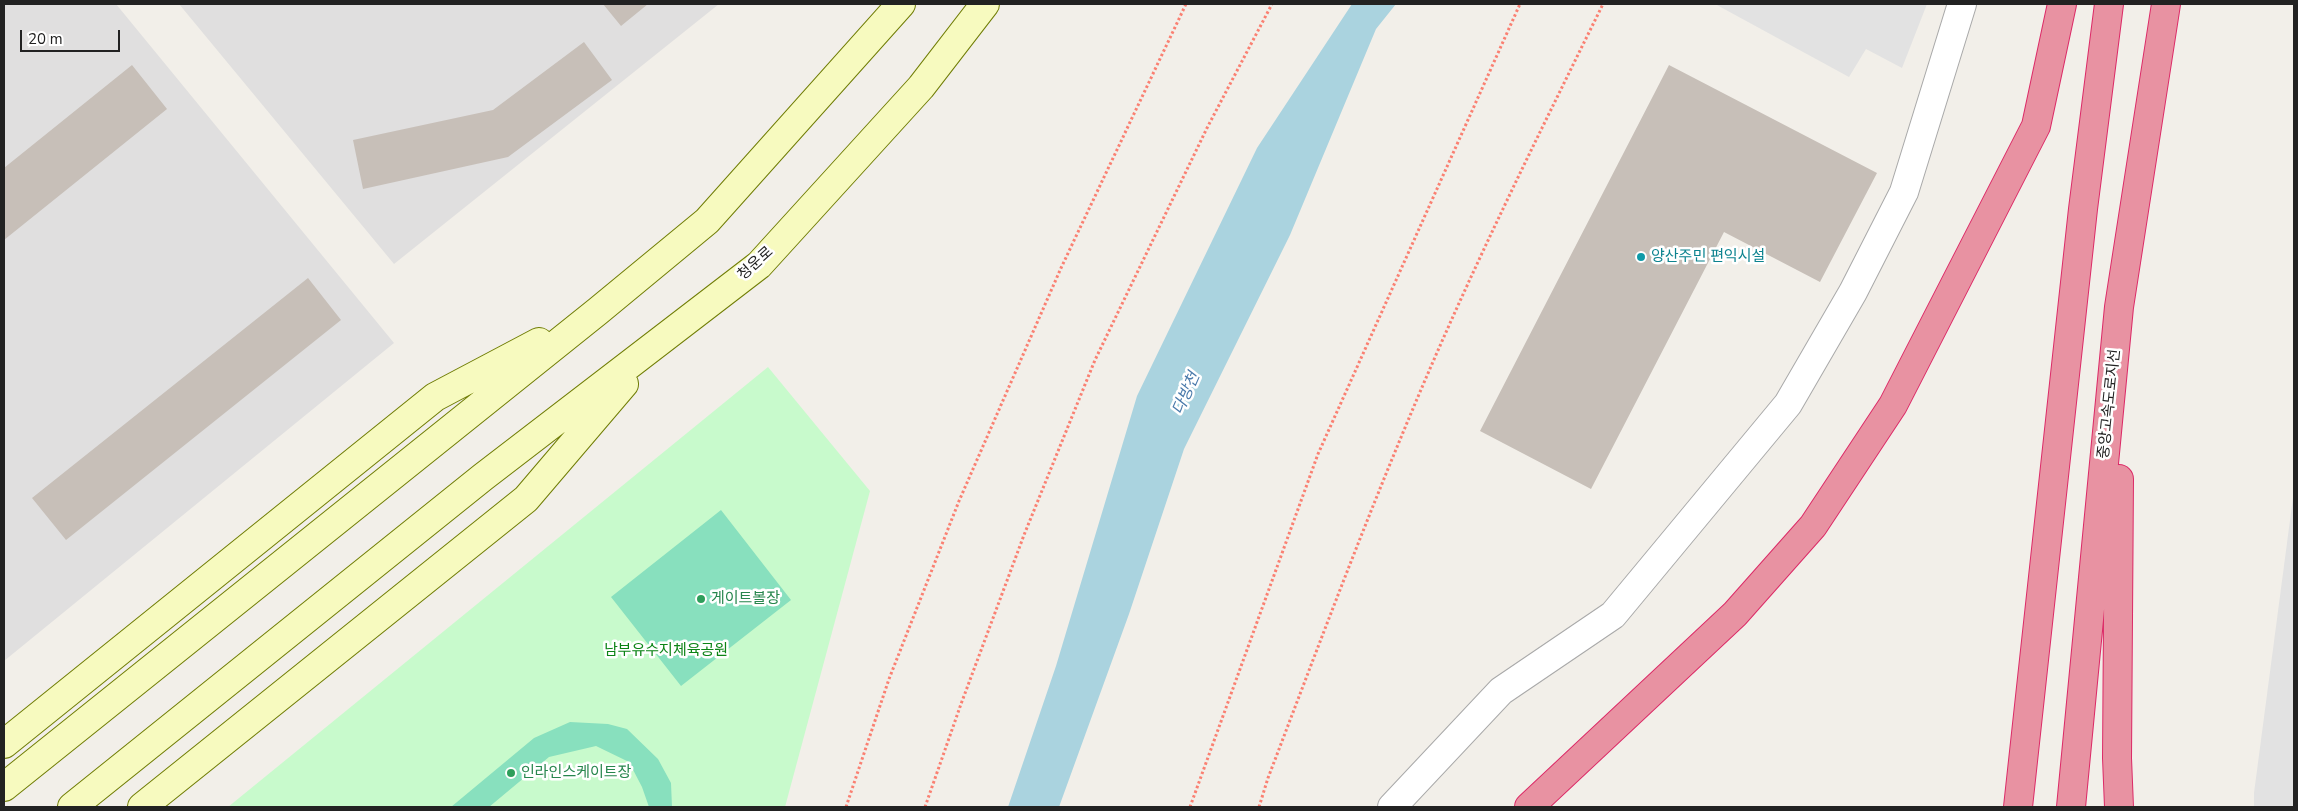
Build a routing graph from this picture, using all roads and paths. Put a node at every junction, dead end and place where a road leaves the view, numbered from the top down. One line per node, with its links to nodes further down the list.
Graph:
1 (901, 4): 12 (main road)
2 (985, 4): 13 (main road, 청운로)
3 (1186, 4): 18 (path)
4 (1272, 4): 19 (path)
5 (1520, 4): 20 (path)
6 (1603, 4): 21 (path)
7 (1962, 4): 22 (street)
8 (2062, 4): 23 (highway)
9 (2109, 4): 24 (highway)
10 (2166, 4): 11 (highway, 중앙고속도로지선)
11 (2119, 307): 25 (highway, 중앙고속도로지선); 26 (highway)
12 (598, 311): 14 (main road); 15 (main road)
13 (659, 342): 16 (main road, 청운로); 17 (main road)
14 (4, 744)
15 (4, 787)
16 (72, 807)
17 (142, 807)
18 (846, 807)
19 (925, 807)
20 (1190, 807)
21 (1259, 807)
22 (1392, 807)
23 (1529, 807)
24 (2018, 807)
25 (2071, 807)
26 (2119, 807)

